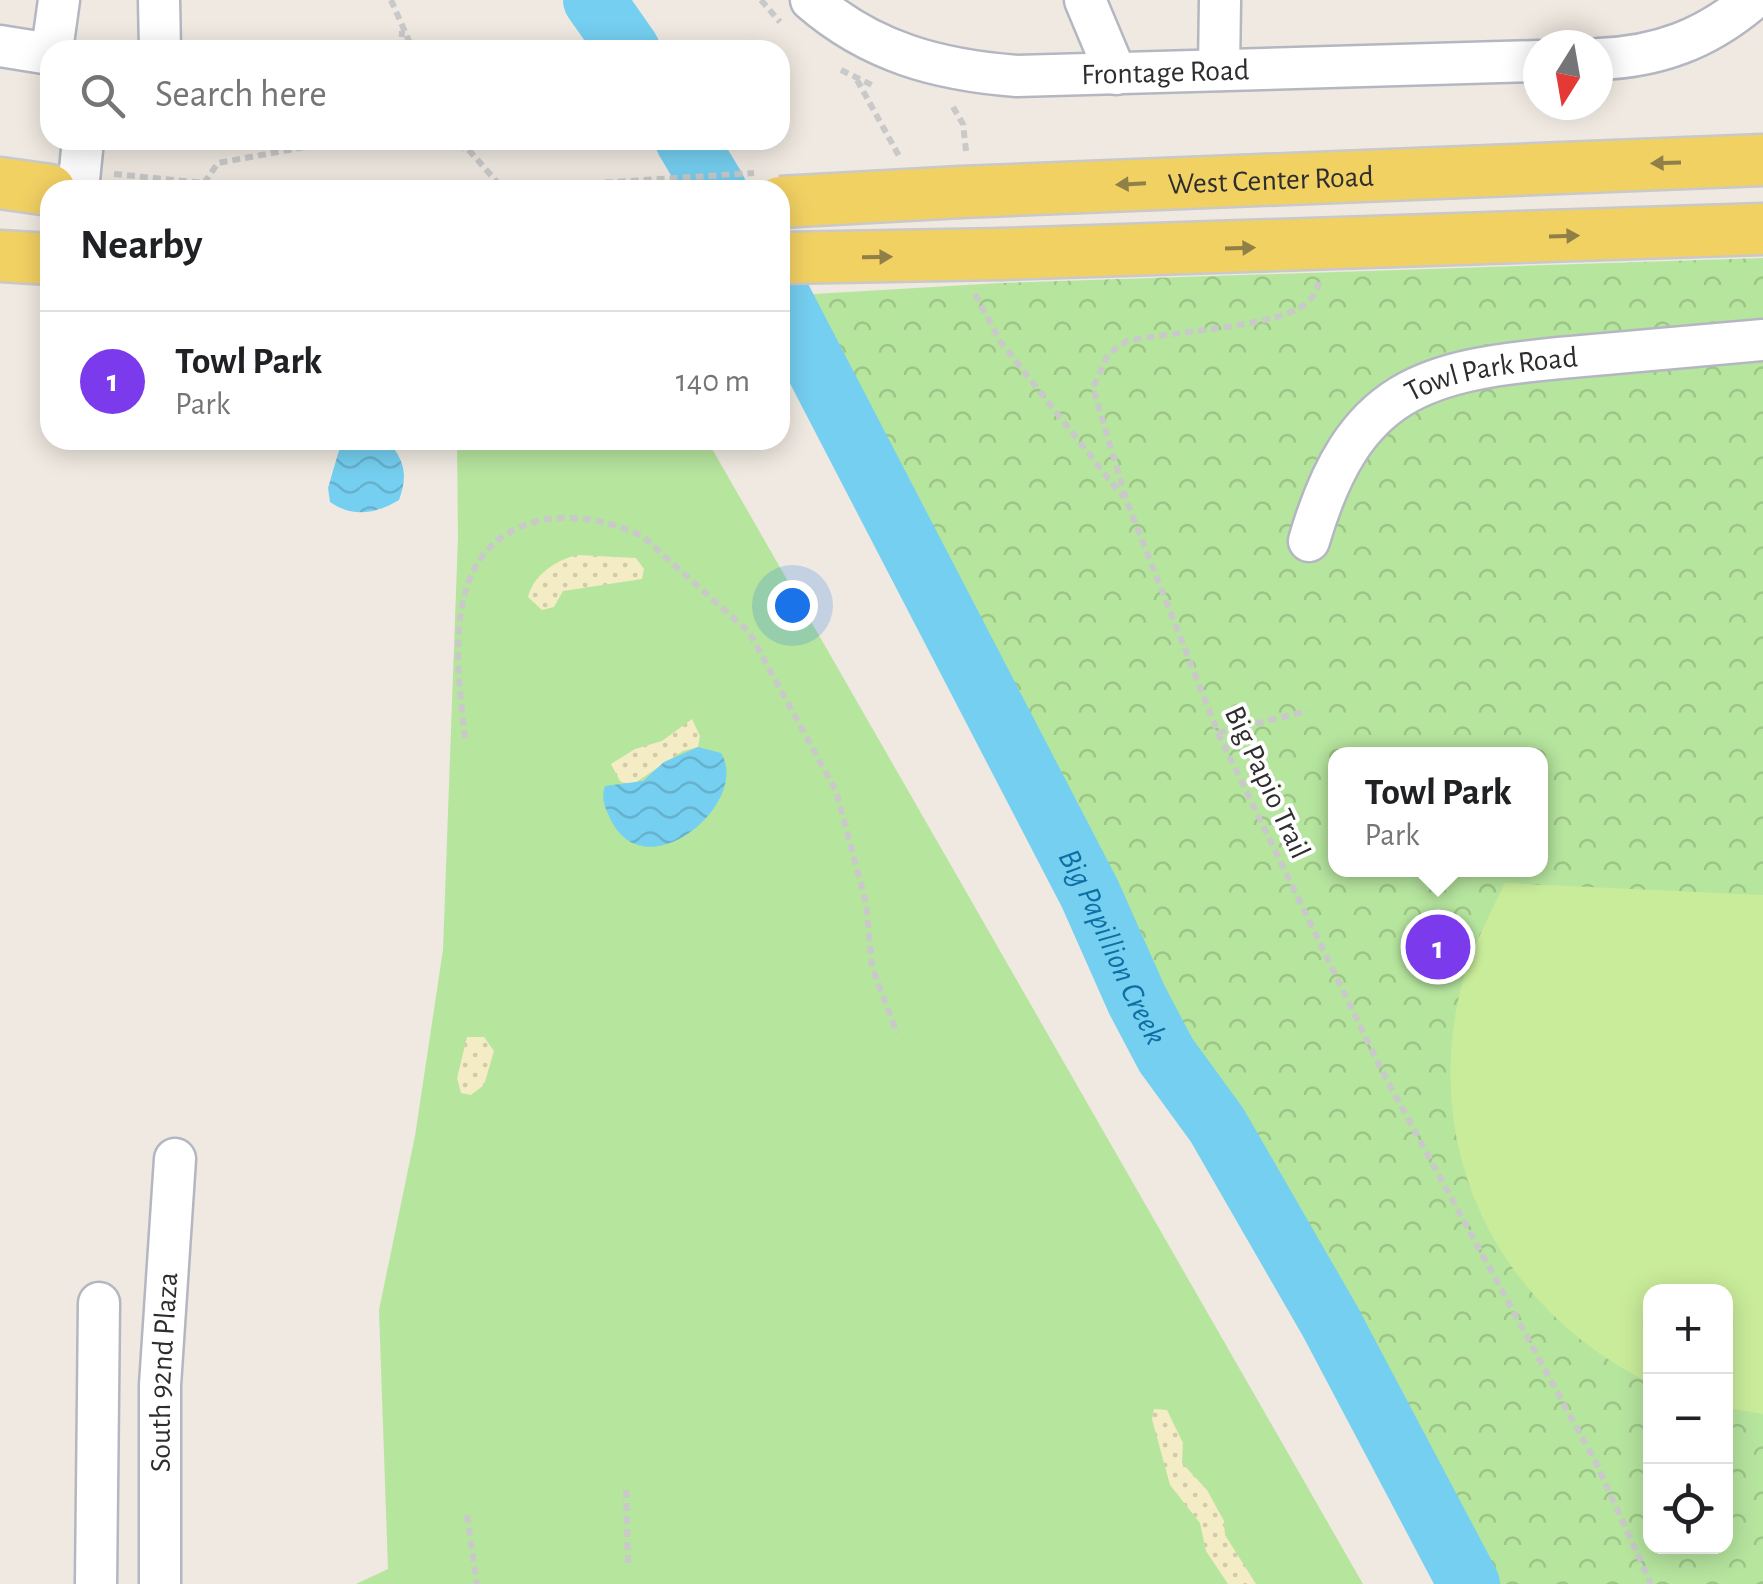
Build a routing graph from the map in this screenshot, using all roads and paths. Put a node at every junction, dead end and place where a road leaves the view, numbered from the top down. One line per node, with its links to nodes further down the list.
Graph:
1 (59, 0): 9 (street)
2 (159, 0): 10 (street)
3 (391, 0): 8 (path)
4 (810, 0): 18 (street, Frontage Road)
5 (1085, 0): 18 (street)
6 (1220, 0): 17 (street)
7 (1752, 0): 15 (street)
8 (402, 29): 11 (path); 12 (path)
9 (53, 40)
10 (160, 40)
11 (401, 40)
12 (408, 40)
13 (0, 46): 14 (street)
14 (40, 51)
15 (1613, 58)
16 (1523, 61): 17 (street, Frontage Road)
17 (1219, 70): 18 (street, Frontage Road)
18 (1116, 74)
19 (963, 124): 26 (path)
20 (83, 150): 27 (street)
21 (291, 150): 28 (path)
22 (465, 150): 29 (path)
23 (1763, 160): 26 (main road, West Center Road, one-way to 26)
24 (910, 162): 25 (path)
25 (891, 164)
26 (964, 175): 31 (main road, West Center Road, bridge)
27 (79, 180)
28 (206, 180)
29 (494, 180)
30 (0, 183): 32 (main road)
31 (790, 187)
32 (40, 189)
33 (1763, 229): 36 (main road, one-way to 33, bridge)
34 (0, 256): 35 (main road)
35 (40, 258)
36 (790, 258)
37 (1320, 276): 41 (path, Big Papio Trail)
38 (1763, 340): 39 (street, Towl Park Road)
39 (1308, 542)
40 (1308, 712): 41 (path)
41 (1218, 733): 52 (path, Big Papio Trail)
42 (465, 738): 43 (path)
43 (897, 1033)
44 (175, 1159): 50 (street, South 92nd Plaza)
45 (99, 1303): 49 (street)
46 (626, 1490): 48 (path)
47 (466, 1515): 51 (path)
48 (628, 1563)
49 (96, 1584)
50 (160, 1584)
51 (477, 1584)
52 (1651, 1584)

